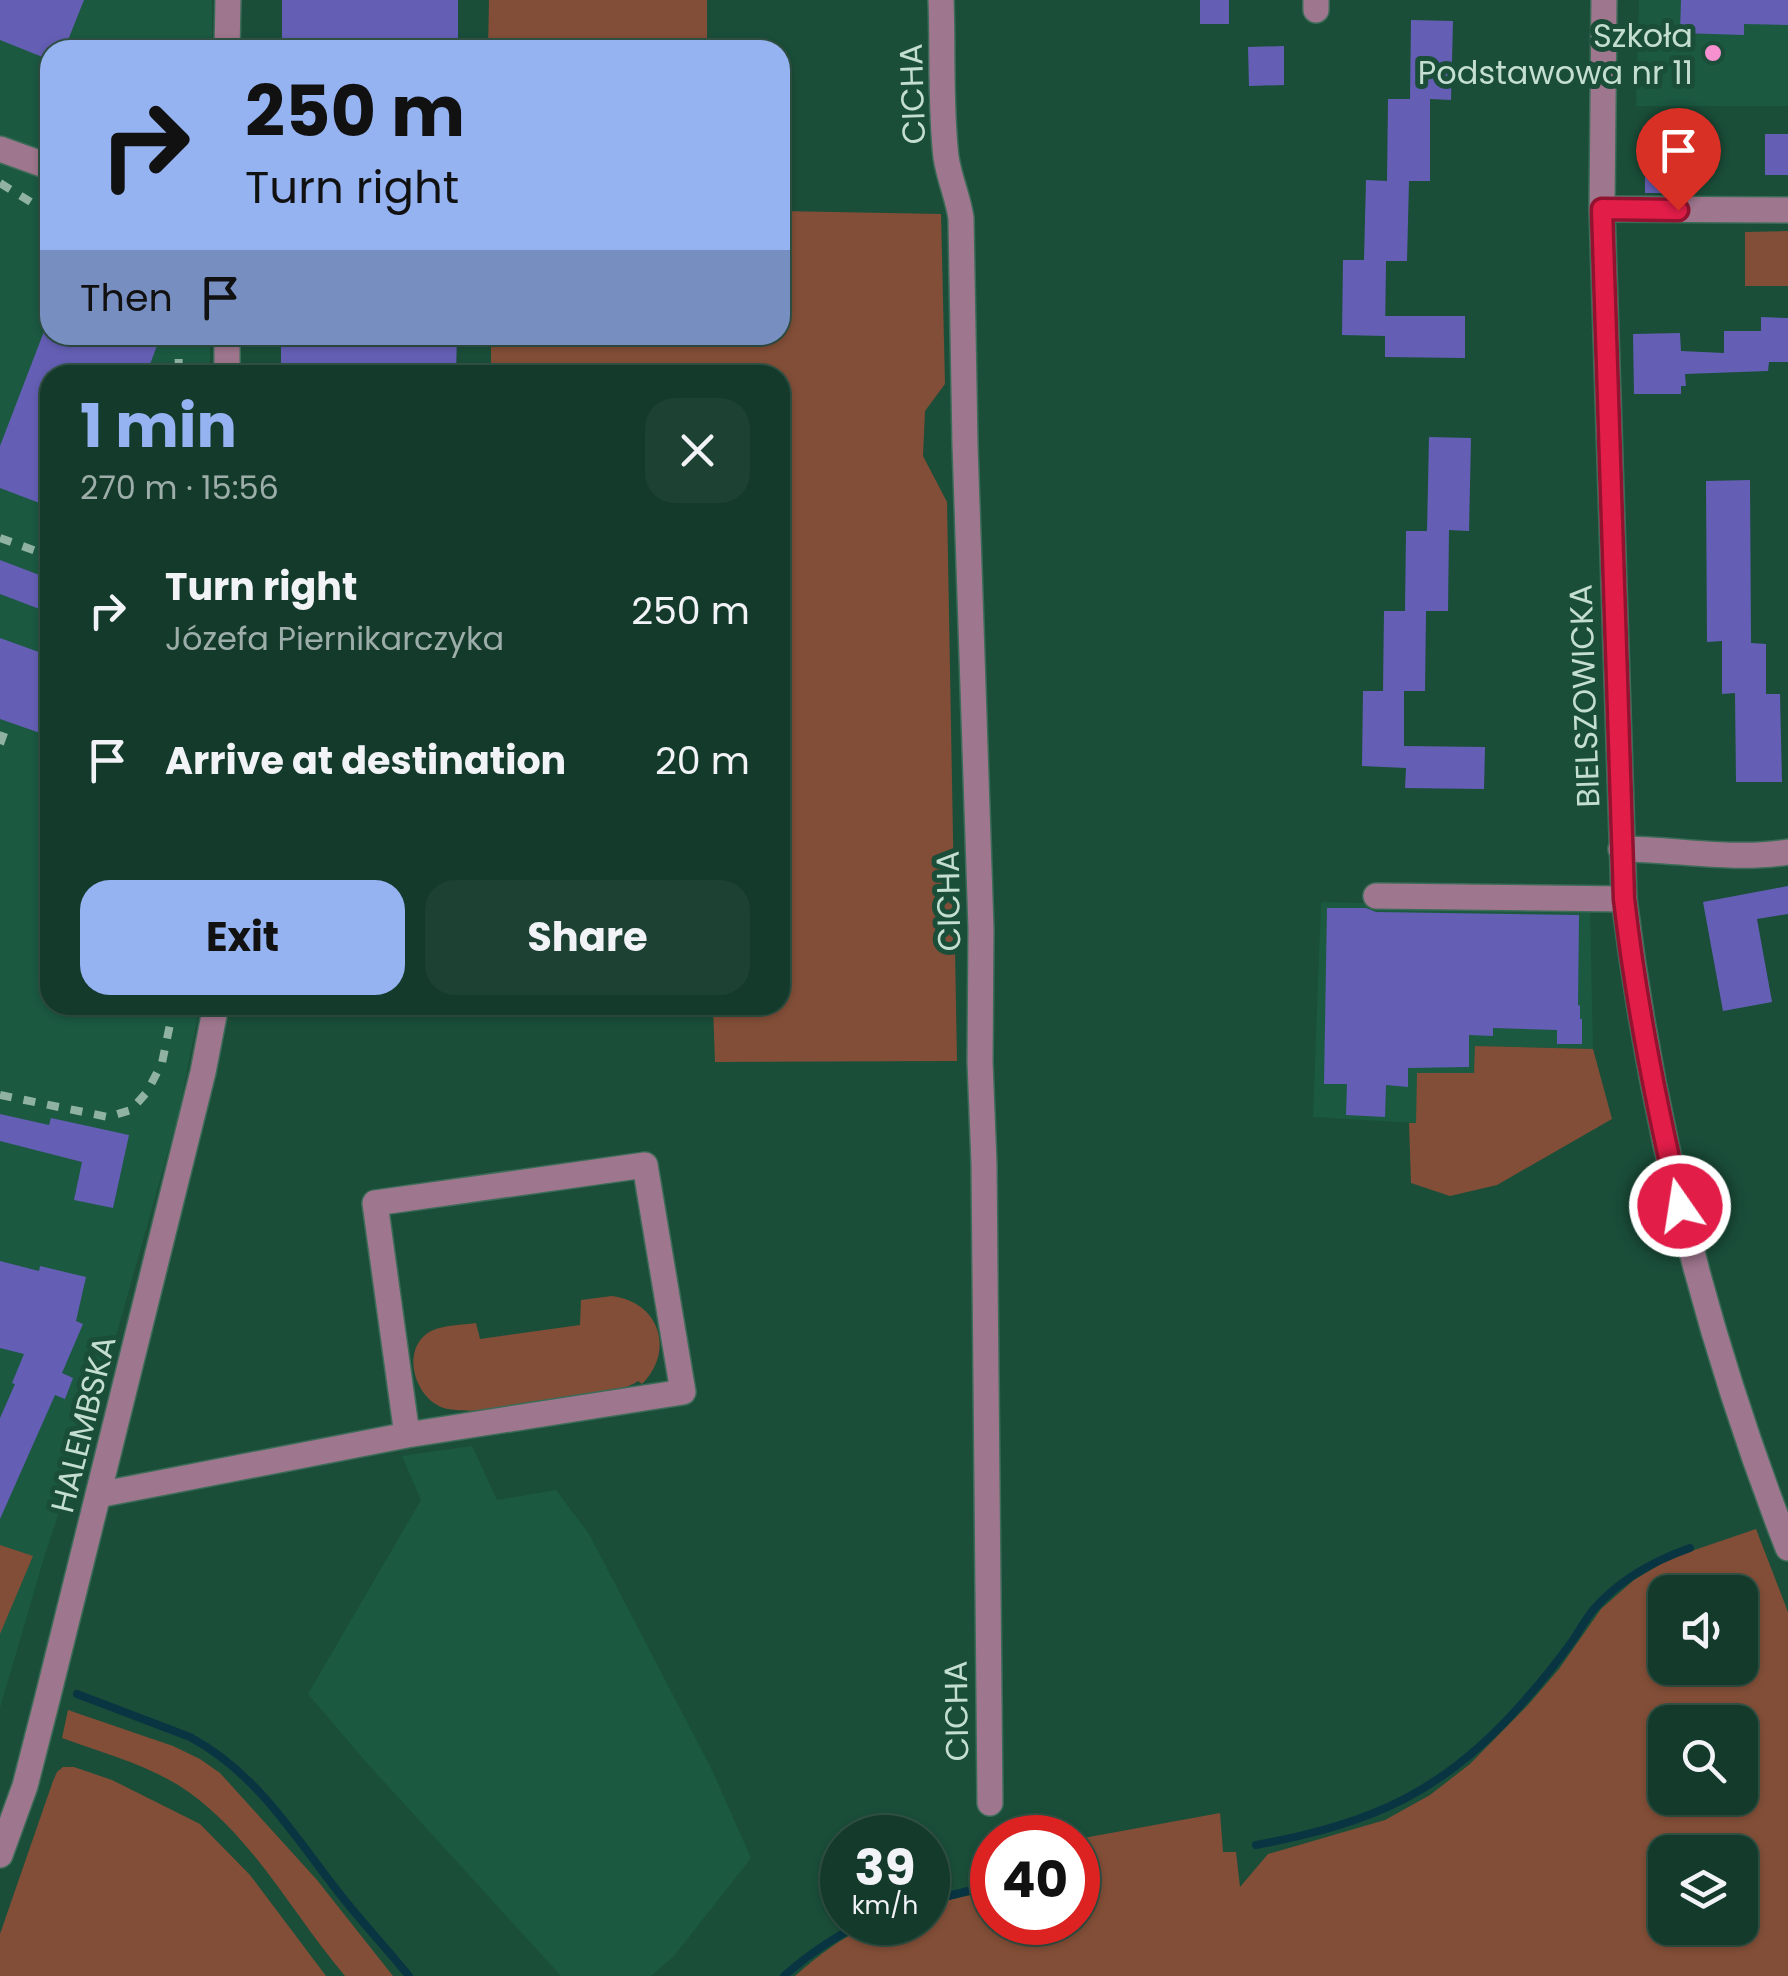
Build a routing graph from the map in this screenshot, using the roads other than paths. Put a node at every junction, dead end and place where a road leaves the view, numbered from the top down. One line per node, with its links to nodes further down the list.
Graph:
1 (228, 0): 4 (street)
2 (941, 0): 17 (street, CICHA)
3 (1604, 0): 7 (street, BIELSZOWICKA)
4 (227, 40)
5 (0, 149): 6 (street)
6 (40, 163)
7 (1602, 209): 8 (street); 9 (street, BIELSZOWICKA)
8 (1788, 210)
9 (1621, 849): 10 (street); 12 (street, BIELSZOWICKA)
10 (1788, 852)
11 (1376, 896): 12 (street)
12 (1624, 899): 16 (street, BIELSZOWICKA)
13 (214, 1015): 15 (street, HALEMBSKA)
14 (407, 1435): 14 (street); 15 (street)
15 (98, 1495): 18 (street, HALEMBSKA)
16 (1788, 1548)
17 (990, 1803)
18 (0, 1855)

